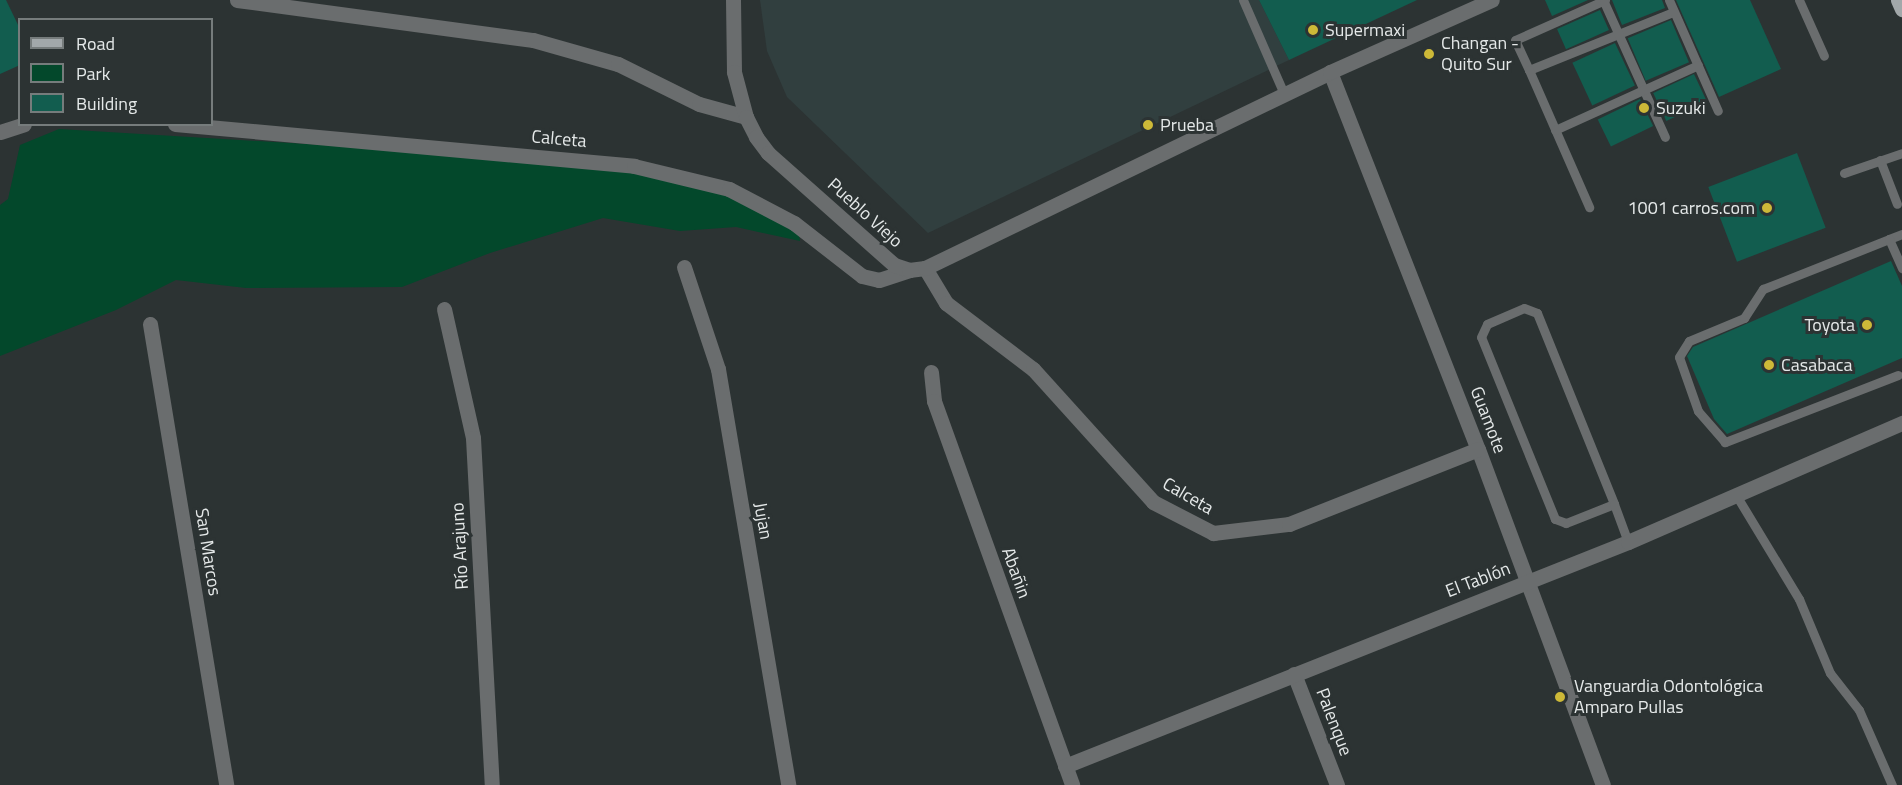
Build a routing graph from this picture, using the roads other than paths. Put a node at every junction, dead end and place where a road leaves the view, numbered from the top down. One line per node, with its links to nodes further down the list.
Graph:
1 (237, 0): 19 (street)
2 (733, 0): 19 (street, Pueblo Viejo)
3 (1243, 0): 17 (lane)
4 (1492, 0): 15 (street, Pueblo Viejo)
5 (1669, 0): 10 (lane)
6 (1799, 0): 12 (lane)
7 (1898, 0): 9 (main road)
8 (1604, 1): 11 (lane); 14 (lane)
9 (1902, 9)
10 (1673, 12): 11 (lane); 13 (lane)
11 (1620, 35): 14 (lane); 16 (lane)
12 (1824, 56)
13 (1698, 65): 16 (lane); 18 (lane)
14 (1529, 70): 22 (lane)
15 (1330, 72): 17 (street, Pueblo Viejo); 42 (street, Guamote)
16 (1642, 89): 22 (lane); 24 (lane)
17 (1284, 94): 33 (street, Pueblo Viejo)
18 (1718, 111)
19 (746, 117): 35 (street, Pueblo Viejo)
20 (18, 126): 23 (street)
21 (197, 126): 35 (street, Calceta)
22 (1555, 130): 29 (lane)
23 (0, 132)
24 (1665, 137)
25 (1902, 153): 26 (lane)
26 (1880, 160): 27 (lane); 28 (lane)
27 (1844, 173)
28 (1897, 204)
29 (1589, 207)
30 (1902, 234): 31 (lane)
31 (1889, 239): 34 (lane); 39 (lane)
32 (684, 267): 51 (street, Jujan)
33 (925, 268): 35 (street, Pueblo Viejo); 42 (street, Calceta)
34 (1902, 268)
35 (909, 270)
36 (444, 309): 50 (street, Río Arajuno)
37 (150, 324): 49 (street, San Marcos)
38 (931, 372): 48 (street, Abañin)
39 (1900, 374): 40 (lane)
40 (1902, 385)
41 (1902, 423): 43 (street, El Tablón)
42 (1478, 449): 46 (street, Guamote)
43 (1736, 495): 45 (street, El Tablón); 55 (lane)
44 (1614, 504): 44 (lane); 45 (lane)
45 (1628, 542): 46 (street, El Tablón)
46 (1527, 582): 47 (street, El Tablón); 54 (street, Guamote)
47 (1294, 674): 48 (street, El Tablón); 53 (street, Palenque)
48 (1065, 766): 52 (street, Abañin)
49 (226, 785)
50 (492, 785)
51 (788, 785)
52 (1072, 785)
53 (1337, 785)
54 (1603, 785)
55 (1892, 785)

